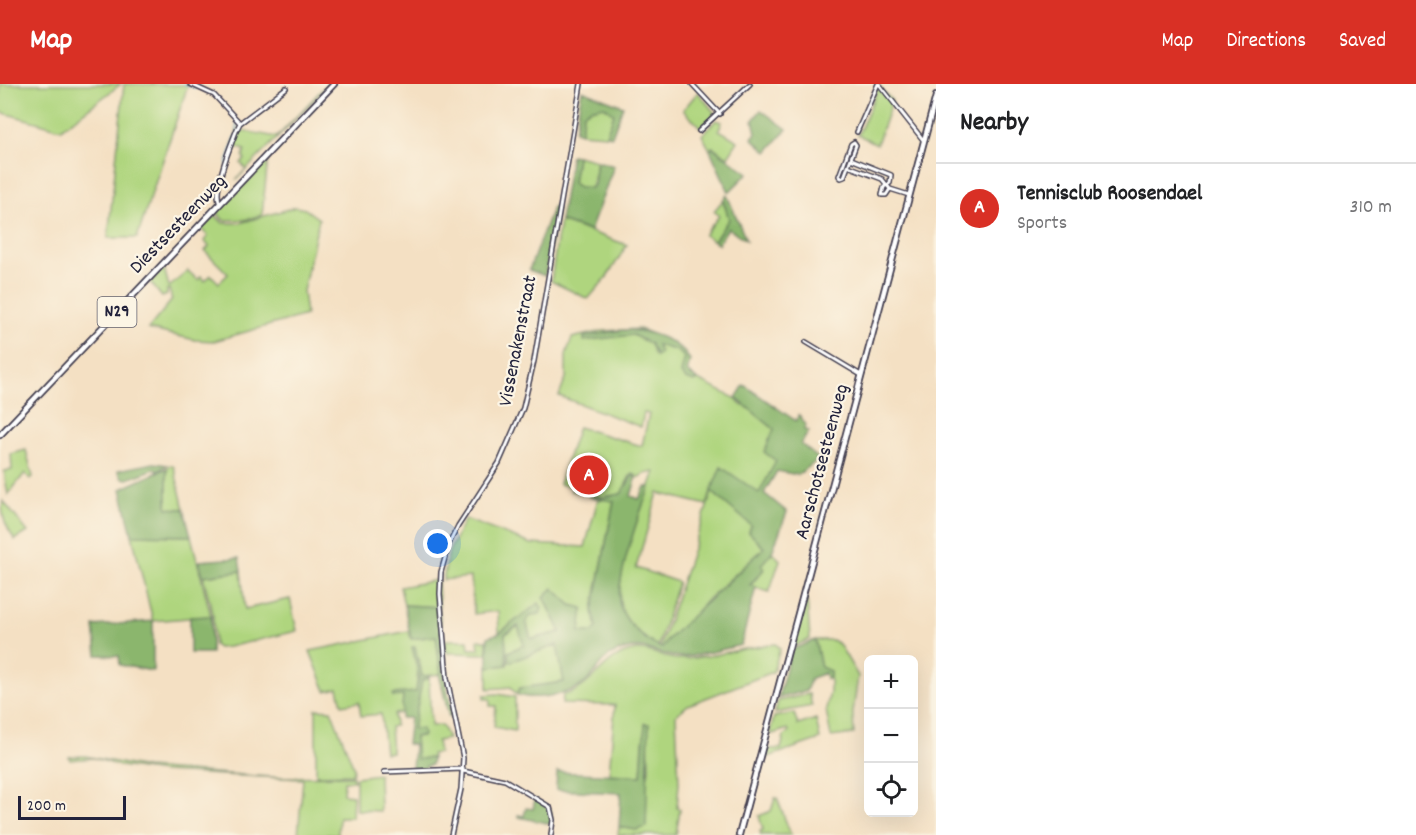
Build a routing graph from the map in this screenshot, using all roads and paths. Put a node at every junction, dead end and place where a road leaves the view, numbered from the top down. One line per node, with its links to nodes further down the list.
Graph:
1 (190, 84): 10 (street)
2 (334, 84): 18 (main road, Diestsesteenweg / N29)
3 (581, 84): 22 (street, Vissenakenstraat)
4 (692, 84): 9 (street)
5 (750, 84): 9 (street)
6 (879, 84): 12 (street); 13 (street)
7 (286, 88): 10 (street)
8 (936, 96): 13 (main road, Aarschotsesteenweg)
9 (720, 114): 11 (street)
10 (240, 123): 18 (street)
11 (699, 131)
12 (857, 132)
13 (924, 141): 17 (main road, Aarschotsesteenweg)
14 (851, 159): 15 (street); 15 (street); 16 (street)
15 (848, 166): 16 (street)
16 (889, 188): 17 (street)
17 (909, 195): 20 (main road, Aarschotsesteenweg)
18 (220, 204): 21 (main road, Diestsesteenweg / N29)
19 (806, 342): 20 (street)
20 (862, 376): 26 (main road, Aarschotsesteenweg)
21 (0, 435)
22 (463, 770): 23 (street); 24 (street, Vissenakenstraat); 25 (street)
23 (384, 772)
24 (451, 835)
25 (551, 835)
26 (739, 835)

